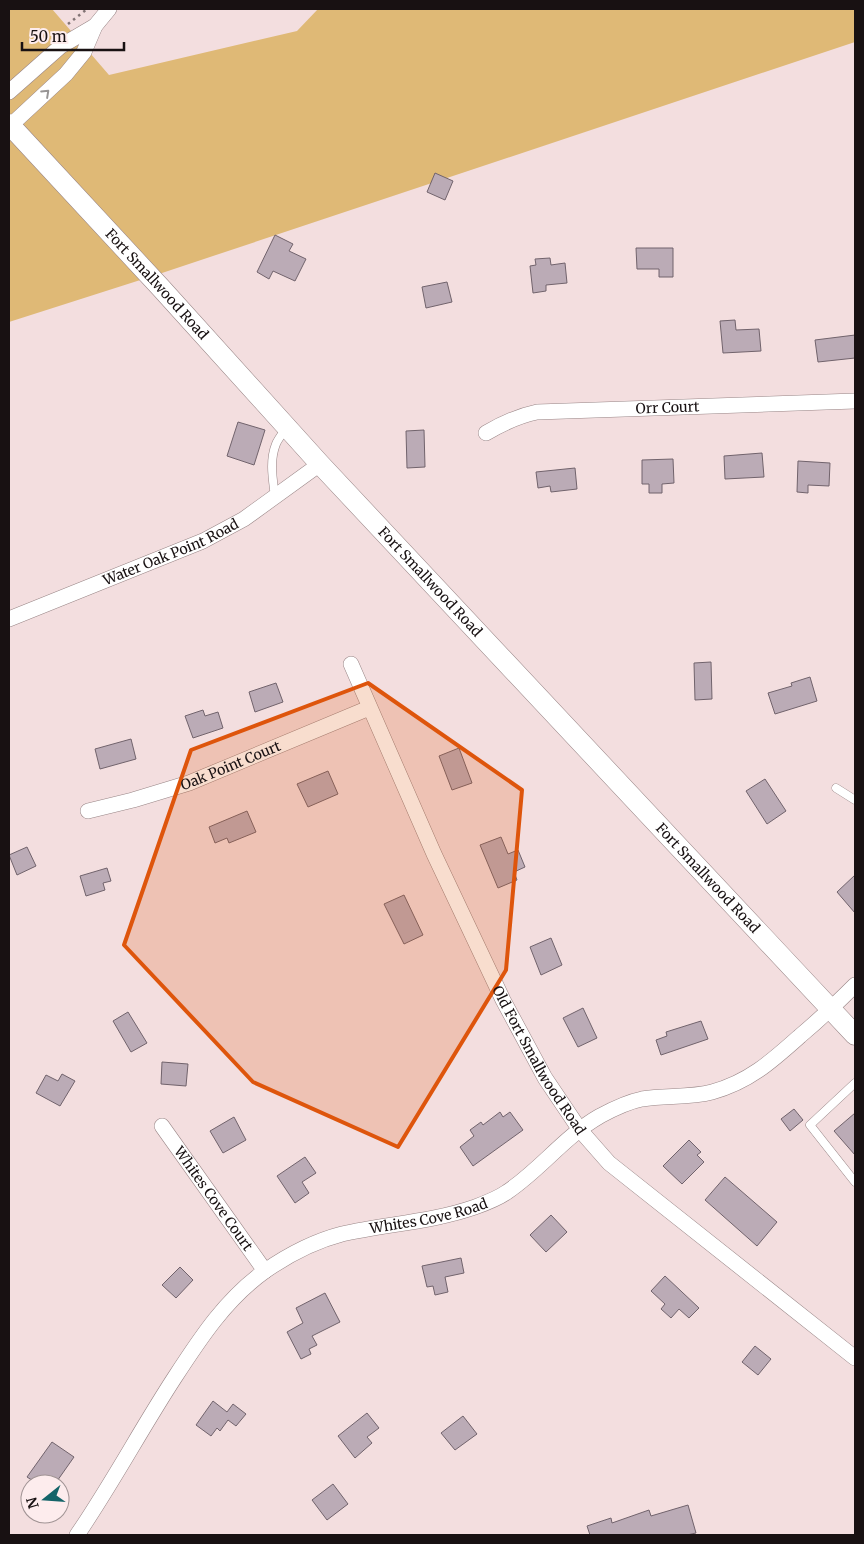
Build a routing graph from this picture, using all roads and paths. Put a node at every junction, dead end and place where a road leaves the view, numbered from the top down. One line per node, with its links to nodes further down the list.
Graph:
1 (109, 9): 2 (street)
2 (95, 26): 3 (street); 4 (street, one-way to 2)
3 (9, 92)
4 (9, 125): 6 (main road, Fort Smallwood Road)
5 (855, 401): 7 (street, Orr Court)
6 (287, 427): 8 (main road, Fort Smallwood Road); 9 (lane)
7 (486, 434)
8 (320, 464): 9 (street, Water Oak Point Road); 17 (main road, Fort Smallwood Road)
9 (276, 497): 10 (street, Water Oak Point Road)
10 (9, 619)
11 (351, 664): 12 (street, Old Fort Smallwood Road)
12 (370, 708): 15 (street, Oak Point Court); 21 (street, Old Fort Smallwood Road)
13 (836, 788): 14 (lane)
14 (855, 800)
15 (88, 811)
16 (855, 985): 17 (street, Whites Cove Road)
17 (831, 1009): 18 (main road, Fort Smallwood Road); 21 (street, Whites Cove Road)
18 (855, 1035)
19 (855, 1083): 22 (lane)
20 (162, 1126): 23 (street, Whites Cove Court)
21 (580, 1130): 23 (street, Whites Cove Road); 24 (street, Old Fort Smallwood Road)
22 (855, 1182)
23 (265, 1271): 25 (street, Whites Cove Road)
24 (855, 1358)
25 (77, 1535)

